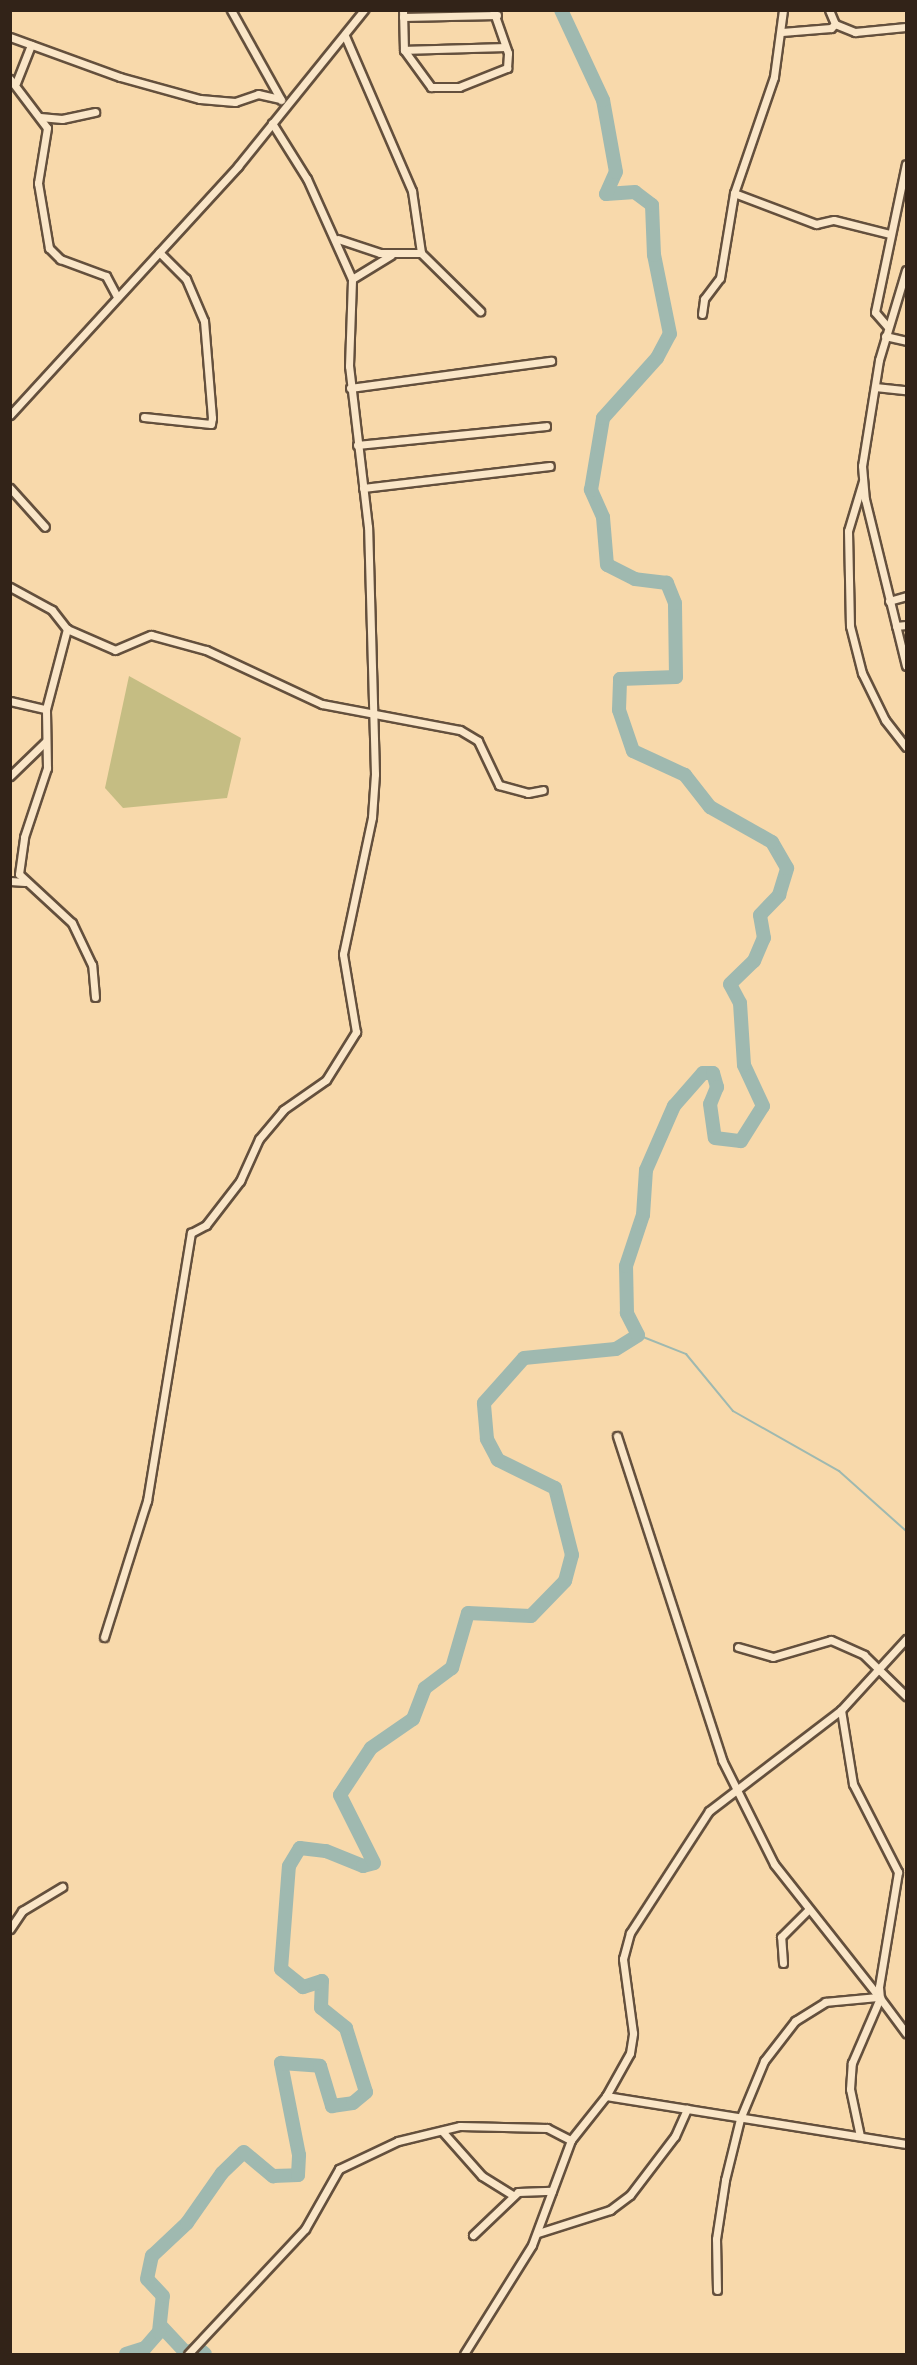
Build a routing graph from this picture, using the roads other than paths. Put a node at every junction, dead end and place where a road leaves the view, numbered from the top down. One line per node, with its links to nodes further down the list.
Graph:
1 (231, 10): 16 (street)
2 (364, 10): 10 (street)
3 (783, 10): 9 (street)
4 (829, 10): 7 (street)
5 (495, 13): 6 (street); 13 (street)
6 (403, 14): 14 (street)
7 (835, 24): 8 (street); 9 (street)
8 (906, 27)
9 (782, 32): 22 (street)
10 (345, 36): 17 (street); 26 (street)
11 (10, 37): 12 (street)
12 (31, 45): 15 (street); 16 (street)
13 (503, 47): 14 (street); 14 (street)
14 (404, 50)
15 (13, 81): 19 (street)
16 (280, 99): 17 (street)
17 (285, 106): 20 (street)
18 (95, 112): 19 (street)
19 (40, 117): 30 (street)
20 (272, 123): 24 (street); 25 (street)
21 (906, 164): 23 (street)
22 (734, 193): 23 (street); 32 (street)
23 (890, 234): 33 (street)
24 (338, 239): 27 (street); 29 (street)
25 (159, 252): 30 (street); 41 (street)
26 (422, 253): 27 (street); 31 (street)
27 (391, 255): 29 (street)
28 (906, 270): 33 (street)
29 (352, 279): 38 (street)
30 (117, 297): 40 (street)
31 (480, 311)
32 (702, 314)
33 (887, 326): 34 (street)
34 (885, 336): 35 (street); 37 (street)
35 (906, 341)
36 (551, 361): 38 (street)
37 (875, 387): 39 (street); 45 (street)
38 (350, 388): 43 (street)
39 (906, 390)
40 (10, 415)
41 (144, 417)
42 (546, 426): 43 (street)
43 (357, 445): 47 (street)
44 (550, 466): 47 (street)
45 (863, 481): 51 (street); 60 (street)
46 (10, 488): 48 (street)
47 (363, 488): 58 (street)
48 (45, 527)
49 (10, 587): 54 (street)
50 (906, 596): 51 (street)
51 (889, 601): 53 (street)
52 (906, 625): 53 (street)
53 (896, 626): 55 (street)
54 (67, 629): 57 (street); 58 (street)
55 (906, 666)
56 (10, 701): 57 (street)
57 (46, 709): 59 (street)
58 (370, 714): 62 (street); 67 (street)
59 (46, 741): 61 (street); 64 (street)
60 (906, 747)
61 (10, 776)
62 (543, 790)
63 (10, 881): 64 (street)
64 (25, 882): 65 (street)
65 (95, 997)
66 (618, 1436): 73 (street)
67 (104, 1637)
68 (906, 1639): 70 (street)
69 (738, 1647): 70 (street)
70 (877, 1665): 71 (street); 72 (street)
71 (906, 1696)
72 (841, 1710): 73 (street); 78 (street)
73 (736, 1790): 75 (street); 80 (street)
74 (62, 1887): 76 (street)
75 (808, 1910): 77 (street); 78 (street)
76 (10, 1929)
77 (783, 1963)
78 (880, 1998): 79 (street); 82 (street); 84 (street)
79 (906, 2033)
80 (606, 2096): 81 (street); 85 (street)
81 (687, 2109): 82 (street); 89 (street)
82 (740, 2119): 84 (street); 91 (street)
83 (442, 2131): 85 (street); 88 (street); 92 (street)
84 (860, 2136): 86 (street)
85 (571, 2140): 87 (street)
86 (906, 2144)
87 (552, 2191): 88 (street); 89 (street)
88 (513, 2195): 90 (street)
89 (538, 2233): 93 (street)
90 (473, 2235)
91 (717, 2290)
92 (188, 2355)
93 (464, 2355)

